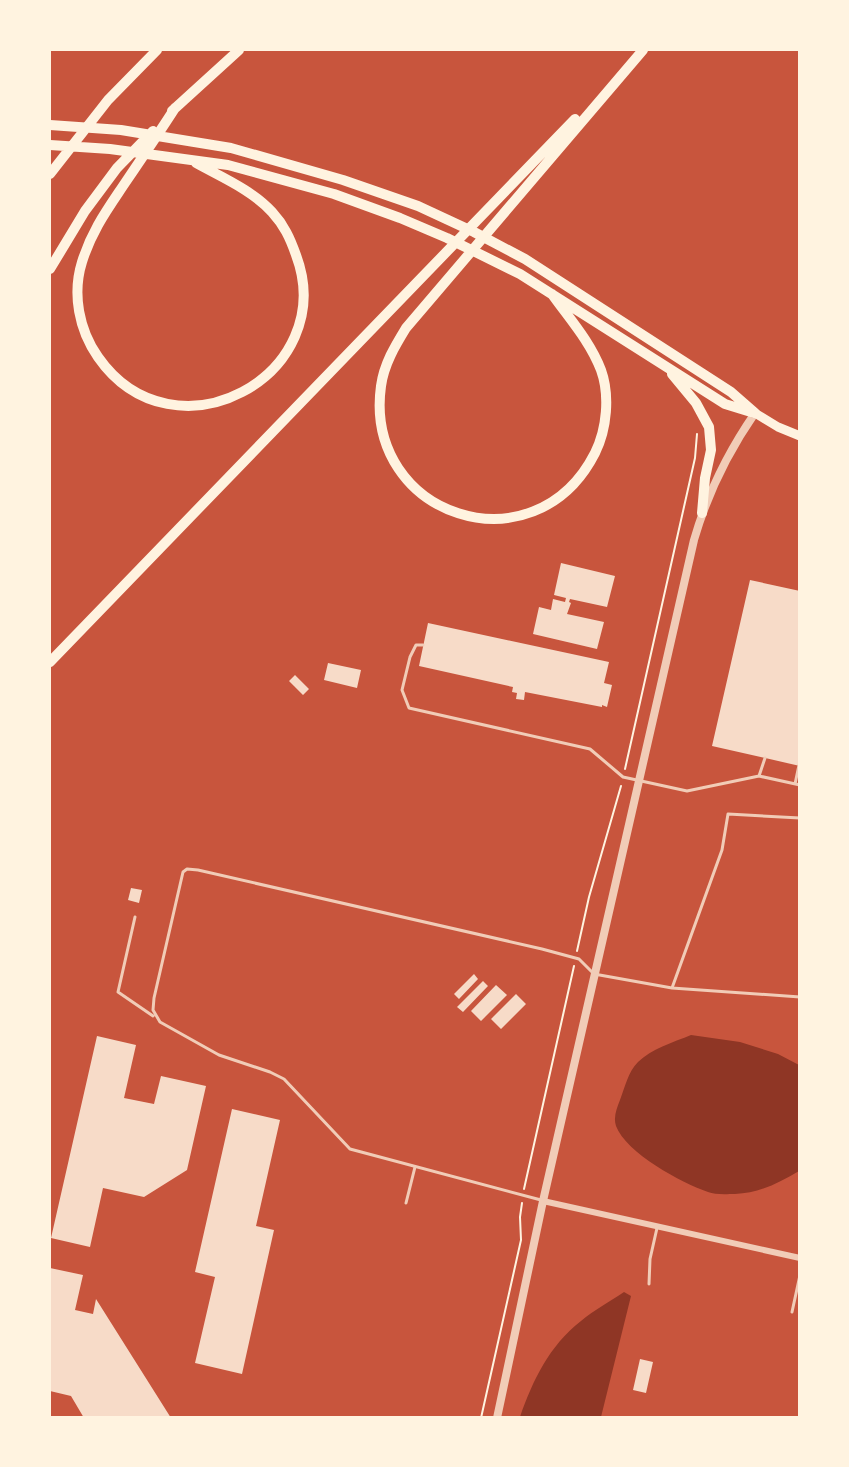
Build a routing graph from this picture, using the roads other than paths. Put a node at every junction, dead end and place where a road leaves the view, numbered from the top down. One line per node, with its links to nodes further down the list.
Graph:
1 (158, 50): 8 (highway)
2 (239, 50): 4 (highway)
3 (643, 50): 10 (highway); 16 (highway)
4 (175, 108): 7 (highway); 9 (highway)
5 (50, 125): 12 (highway)
6 (50, 145): 7 (highway)
7 (190, 160): 10 (highway)
8 (50, 174)
9 (50, 269)
10 (552, 294): 11 (highway)
11 (666, 367): 12 (highway); 14 (highway)
12 (754, 413): 13 (main road); 14 (street)
13 (800, 436)
14 (702, 513): 20 (street)
15 (423, 645): 20 (lane)
16 (50, 662)
17 (765, 758): 19 (lane)
18 (799, 765): 21 (lane)
19 (759, 776): 20 (lane); 21 (lane)
20 (638, 781): 25 (street)
21 (795, 784): 22 (lane)
22 (800, 785)
23 (800, 818): 26 (lane)
24 (135, 917): 28 (lane)
25 (594, 974): 26 (lane); 28 (lane); 30 (street)
26 (672, 988): 27 (lane)
27 (800, 996)
28 (155, 1017): 29 (lane)
29 (415, 1167): 30 (lane); 31 (lane)
30 (543, 1201): 32 (street); 37 (street)
31 (406, 1203)
32 (657, 1226): 33 (street); 35 (lane)
33 (800, 1258)
34 (800, 1275): 36 (lane)
35 (649, 1284)
36 (792, 1312)
37 (497, 1418)

